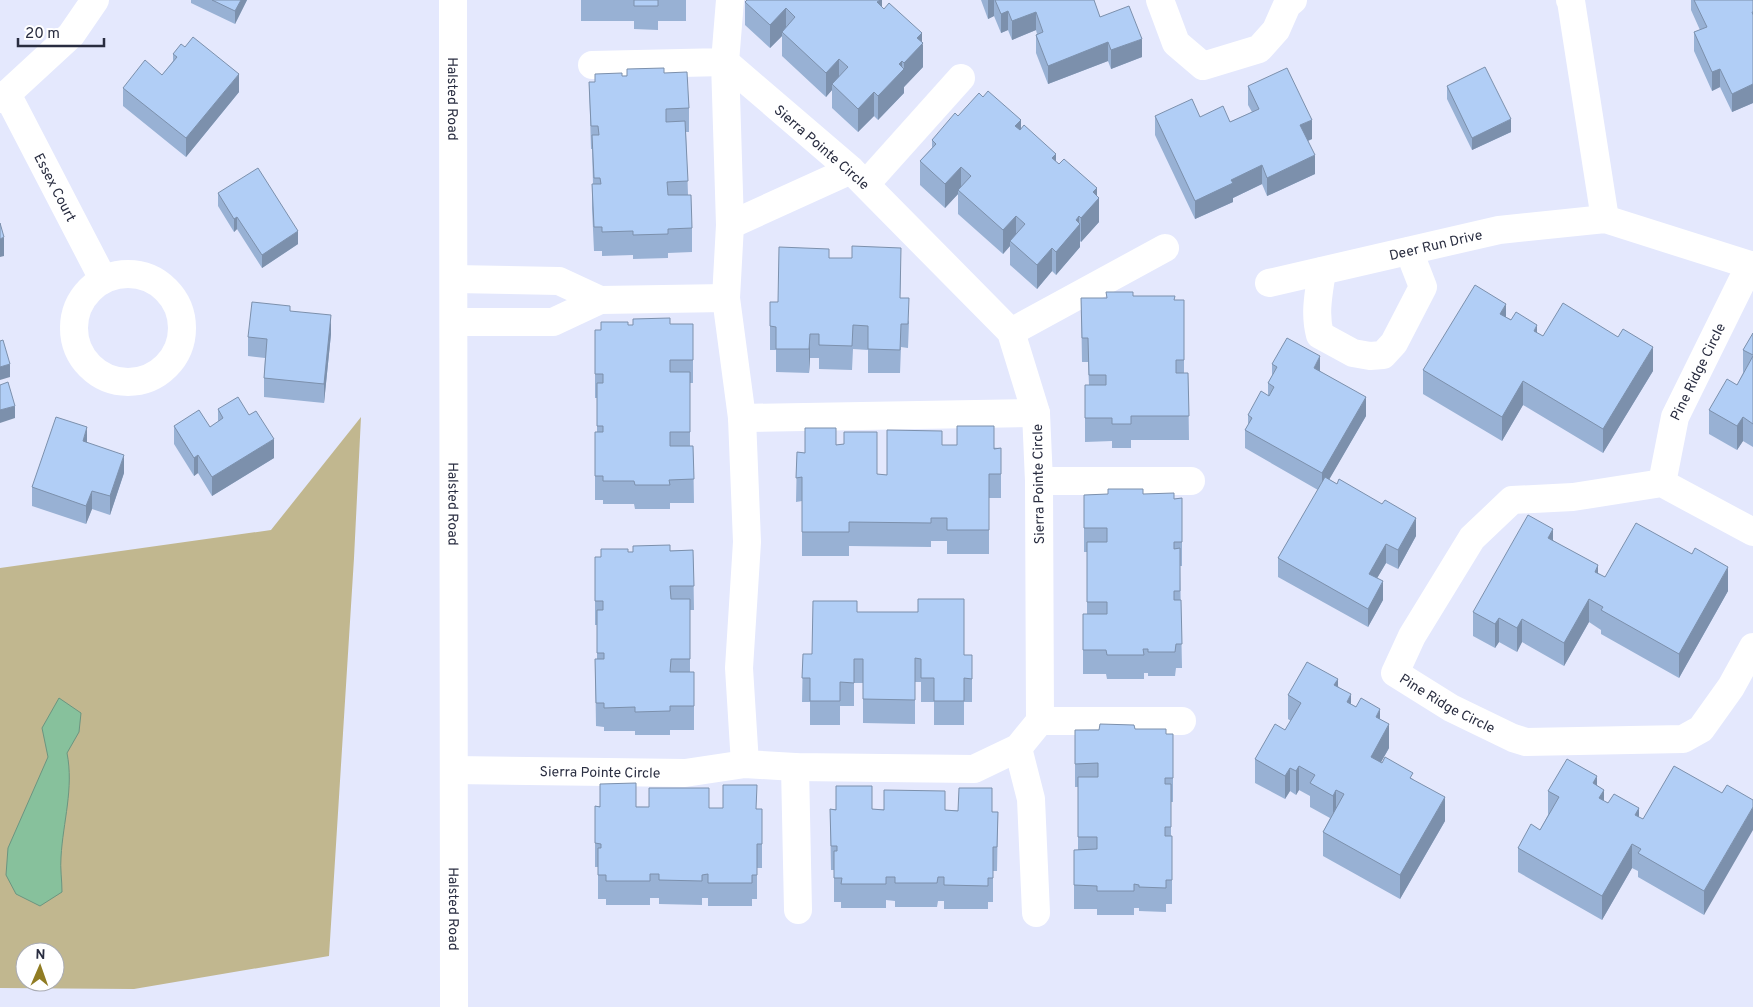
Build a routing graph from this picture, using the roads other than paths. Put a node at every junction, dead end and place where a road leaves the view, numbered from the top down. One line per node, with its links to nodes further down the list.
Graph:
1 (95, 0): 10 (street)
2 (453, 0): 19 (street, Halsted Road)
3 (730, 0): 7 (street)
4 (1160, 0): 6 (street)
5 (1572, 0): 12 (street)
6 (1288, 2)
7 (725, 62): 8 (street); 11 (street, Sierra Pointe Circle); 13 (street)
8 (592, 65)
9 (961, 78): 11 (street)
10 (4, 97): 18 (street, Essex Court)
11 (858, 177): 13 (street); 24 (street, Sierra Pointe Circle)
12 (1605, 219): 15 (street, Deer Run Drive); 16 (street, Deer Run Drive)
13 (730, 225): 21 (street)
14 (1165, 248): 24 (street)
15 (1409, 251): 17 (street, Deer Run Drive); 17 (street)
16 (1751, 266): 29 (street, Pine Ridge Circle)
17 (1322, 271): 20 (street, Deer Run Drive)
18 (103, 279)
19 (454, 279): 22 (street); 23 (street, Halsted Road)
20 (1270, 283)
21 (726, 298): 22 (street); 26 (street)
22 (600, 300): 23 (street)
23 (454, 322): 37 (street, Halsted Road)
24 (1010, 332): 25 (street, Sierra Pointe Circle)
25 (1036, 413): 26 (street); 27 (street, Sierra Pointe Circle)
26 (742, 418): 35 (street)
27 (1039, 481): 28 (street); 32 (street, Sierra Pointe Circle)
28 (1191, 481)
29 (1662, 483): 30 (street); 31 (street, Pine Ridge Circle)
30 (1753, 532)
31 (1753, 647)
32 (1040, 721): 33 (street); 34 (street, Sierra Pointe Circle)
33 (1182, 721)
34 (1018, 748): 36 (street, Sierra Pointe Circle); 39 (street)
35 (745, 764): 36 (street, Sierra Pointe Circle); 37 (street, Sierra Pointe Circle)
36 (795, 768): 38 (street)
37 (454, 770): 40 (street, Halsted Road)
38 (798, 910)
39 (1036, 913)
40 (454, 1007)

